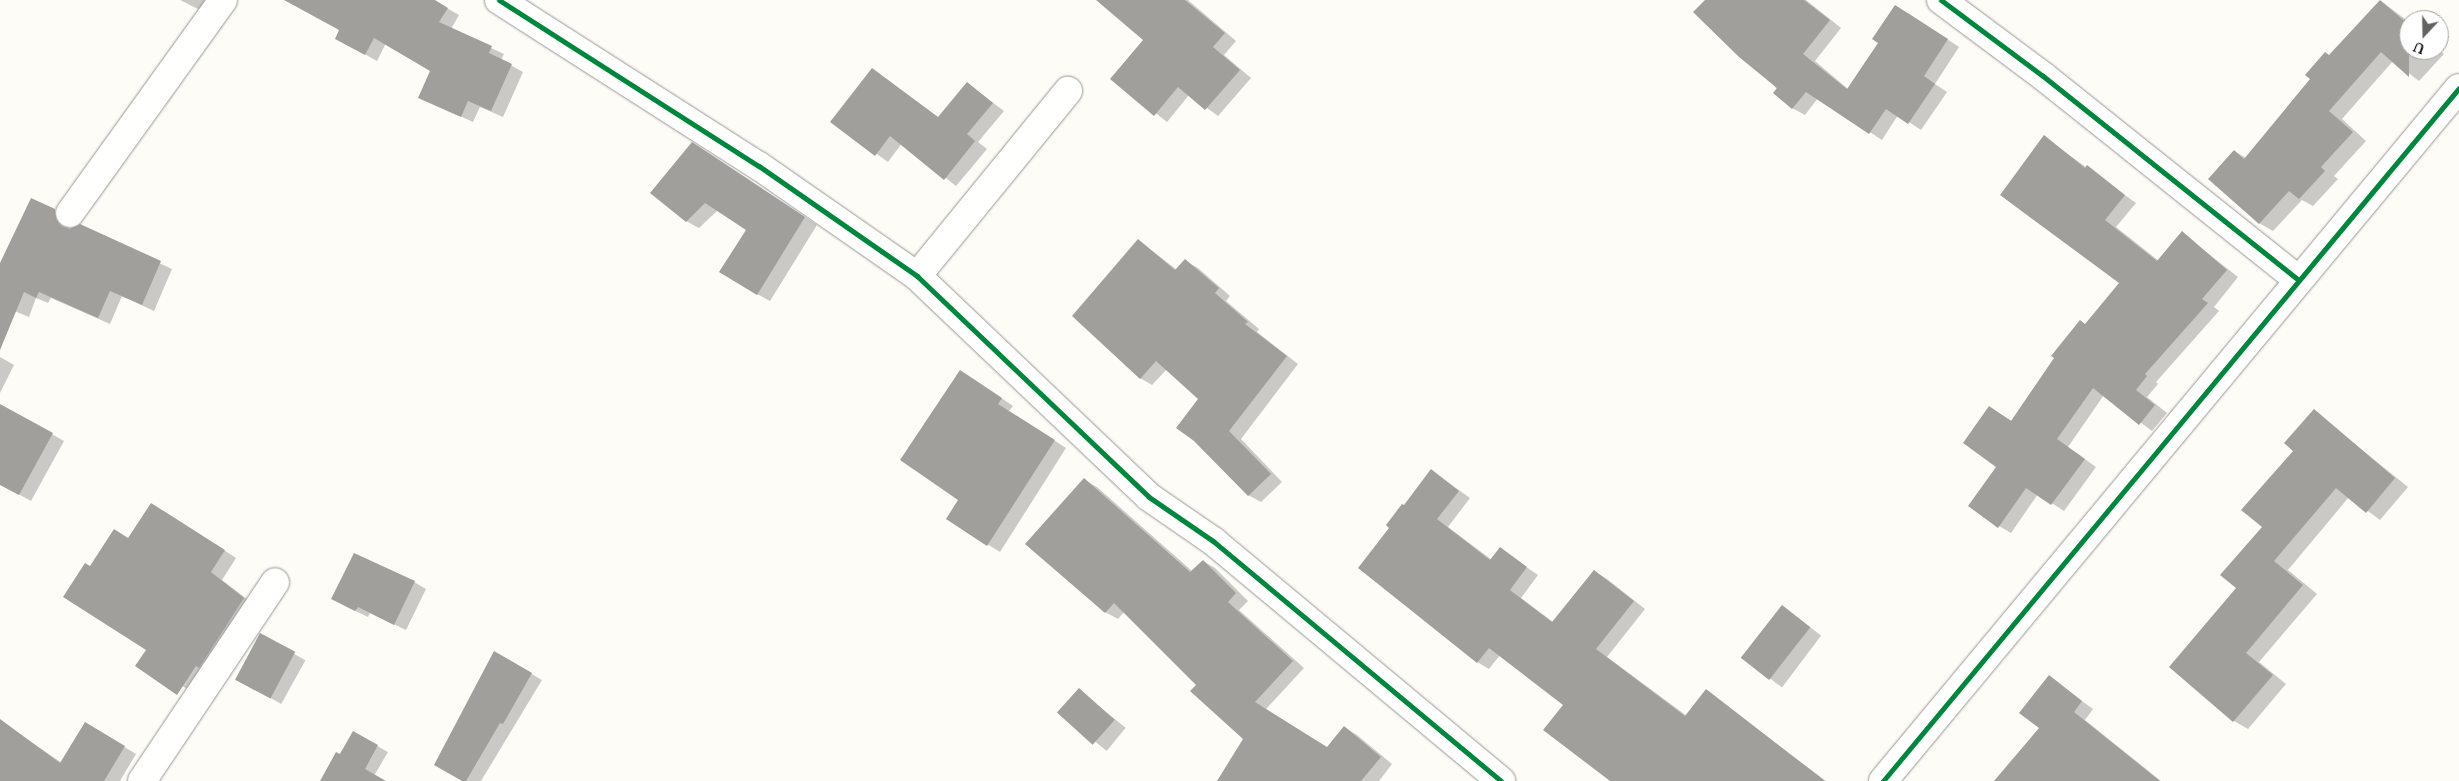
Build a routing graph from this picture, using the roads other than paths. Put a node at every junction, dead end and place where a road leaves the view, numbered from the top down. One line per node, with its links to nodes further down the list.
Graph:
1 (223, 0): 6 (street)
2 (499, 0): 7 (street)
3 (1942, 0): 8 (street)
4 (2459, 88): 8 (street)
5 (1068, 91): 7 (street)
6 (70, 213)
7 (917, 276): 11 (street)
8 (2297, 279): 12 (street)
9 (275, 582): 10 (street)
10 (142, 781)
11 (1501, 781)
12 (1883, 781)

